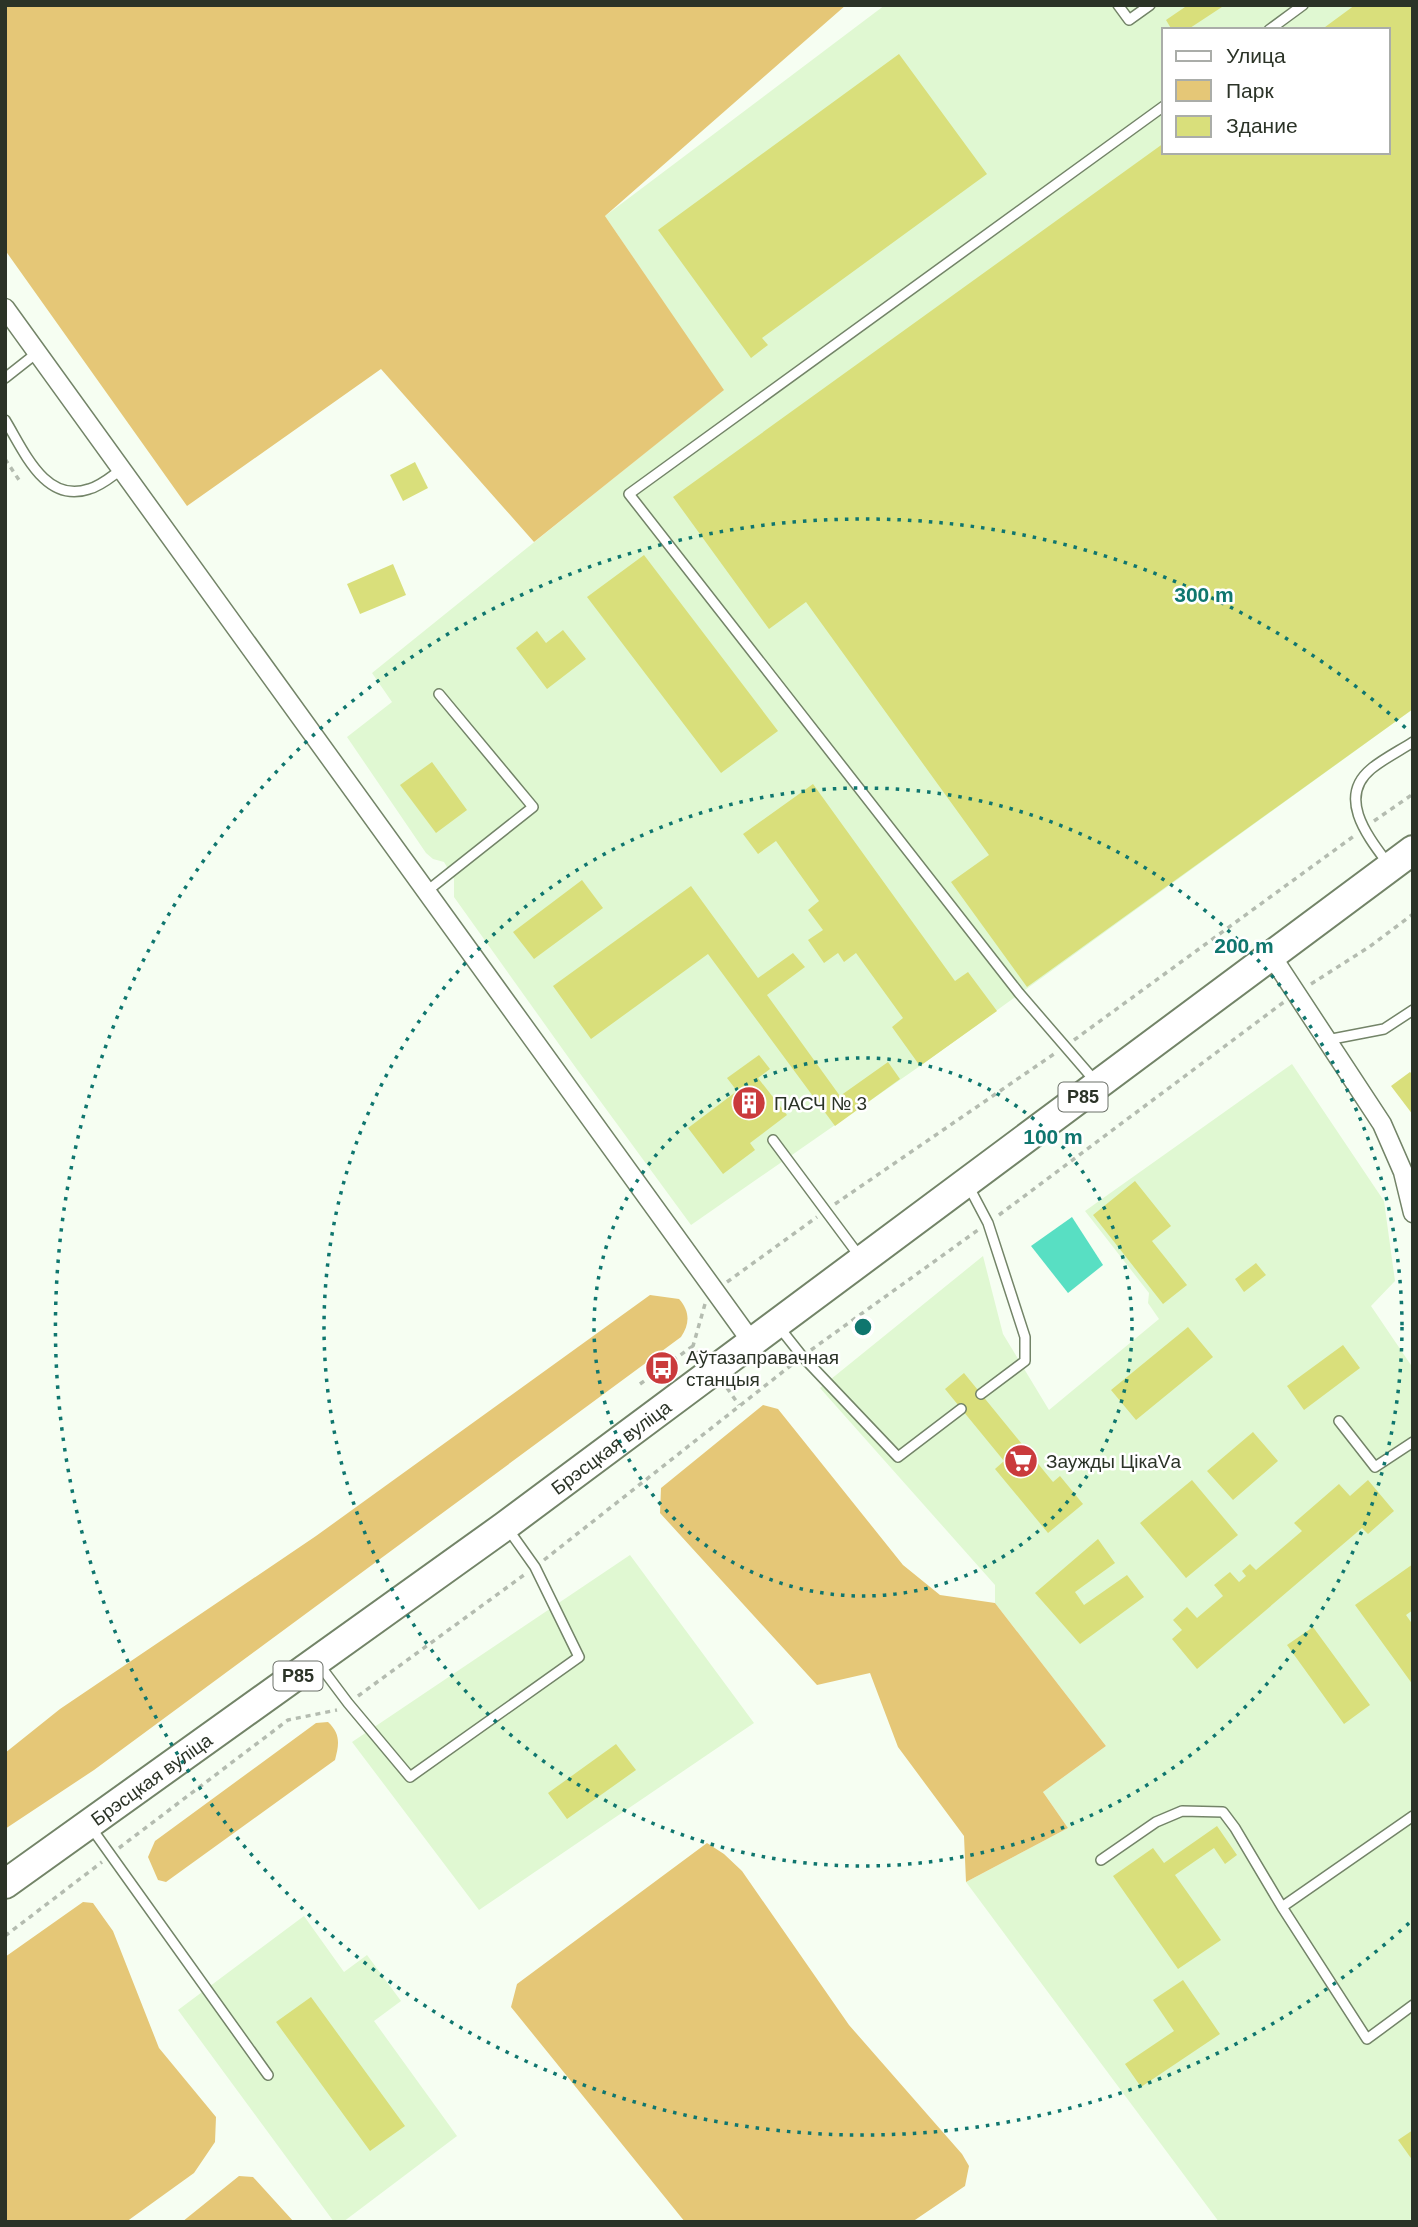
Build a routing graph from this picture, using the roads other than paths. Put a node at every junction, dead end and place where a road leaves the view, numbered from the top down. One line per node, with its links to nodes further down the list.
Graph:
1 (1118, 5): 2 (lane)
2 (1150, 5)
3 (1303, 5): 4 (lane)
4 (1272, 28)
5 (1162, 107): 19 (lane)
6 (5, 308): 7 (street)
7 (38, 352): 8 (lane); 10 (street)
8 (5, 378)
9 (5, 420): 10 (lane)
10 (122, 469): 15 (street)
11 (439, 694): 15 (lane)
12 (1413, 742): 14 (lane)
13 (1413, 850): 14 (main road, Брэсцкая вуліца / Р85)
14 (1390, 866): 16 (main road, Брэсцкая вуліца / Р85)
15 (427, 891): 25 (street)
16 (1271, 955): 18 (street); 19 (main road, Брэсцкая вуліца / Р85)
17 (1413, 1010): 18 (lane)
18 (1327, 1040): 22 (street)
19 (1098, 1085): 21 (main road, Брэсцкая вуліца / Р85)
20 (774, 1140): 23 (lane)
21 (967, 1183): 23 (main road, Брэсцкая вуліца / Р85); 26 (lane)
22 (1413, 1213)
23 (864, 1261): 24 (main road, Брэсцкая вуліца / Р85)
24 (776, 1323): 25 (main road, Брэсцкая вуліца / Р85); 27 (lane)
25 (751, 1340): 30 (main road, Брэсцкая вуліца / Р85)
26 (981, 1394)
27 (961, 1409)
28 (1339, 1421): 29 (lane)
29 (1413, 1442)
30 (505, 1526): 31 (main road, Брэсцкая вуліца / Р85); 31 (lane)
31 (317, 1662): 33 (main road, Брэсцкая вуліца / Р85)
32 (1413, 1816): 36 (lane)
33 (89, 1824): 35 (main road, Брэсцкая вуліца / Р85); 38 (lane)
34 (1101, 1860): 36 (lane)
35 (5, 1884)
36 (1282, 1907): 37 (lane)
37 (1413, 2005)
38 (268, 2075)

